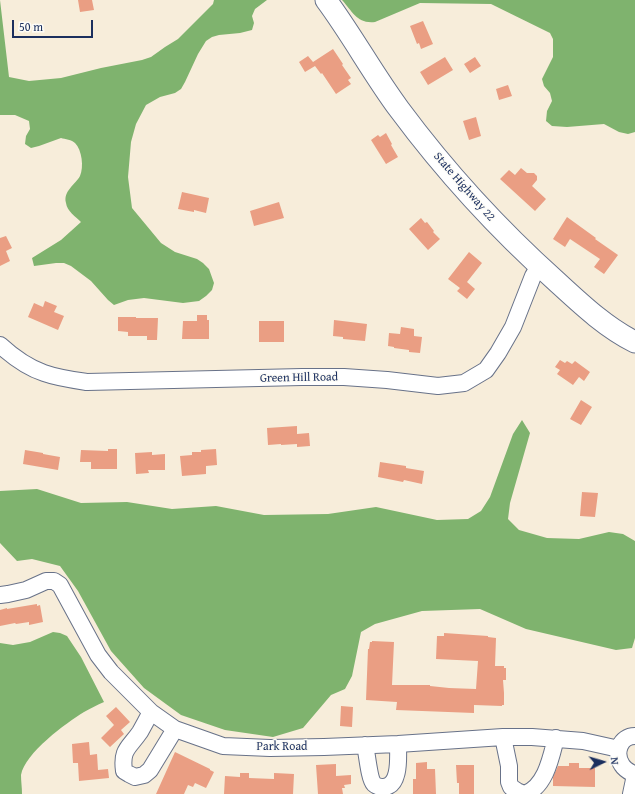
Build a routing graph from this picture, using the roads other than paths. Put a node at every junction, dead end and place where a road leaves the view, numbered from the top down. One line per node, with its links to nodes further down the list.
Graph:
1 (326, 0): 2 (main road, State Highway 22)
2 (539, 266): 3 (main road, State Highway 22); 4 (street, Green Hill Road)
3 (635, 342)
4 (0, 345)
5 (0, 595): 6 (street, Park Road)
6 (151, 712): 7 (street, Park Road); 7 (street)
7 (175, 729): 12 (street, Park Road)
8 (635, 736): 13 (street)
9 (503, 737): 10 (street, Park Road); 11 (street, Park Road); 15 (street)
10 (556, 738): 13 (street, Park Road); 15 (street)
11 (398, 744): 12 (street, Park Road); 12 (street)
12 (365, 745)
13 (619, 749): 14 (street)
14 (635, 775): 16 (street)
15 (525, 794)
16 (631, 794)

